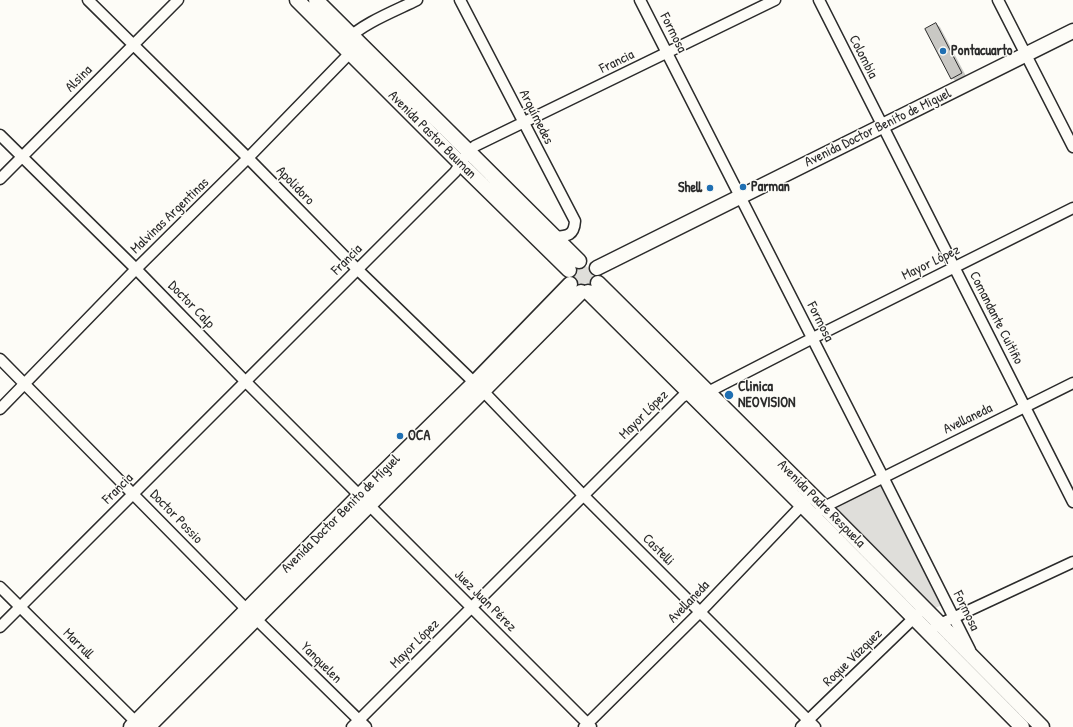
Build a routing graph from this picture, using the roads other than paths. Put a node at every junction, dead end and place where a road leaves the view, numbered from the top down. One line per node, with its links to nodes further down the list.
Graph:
1 (88, 0): 12 (street, Apolidoro)
2 (178, 0): 12 (street, Alsina)
3 (297, 0): 13 (main road, Avenida Pastor Bauman)
4 (316, 0): 13 (main road, Avenida Pastor Bauman)
5 (417, 0): 13 (street, Malvinas Argentinas)
6 (460, 0): 16 (street, Arquímedes)
7 (640, 0): 14 (street, Formosa)
8 (775, 0): 14 (street, Francia)
9 (819, 0): 17 (street, Colombia)
10 (998, 0): 15 (street)
11 (1073, 31): 15 (main road, Avenida Doctor Benito de Miguel)
12 (133, 45): 21 (street, Alsina); 22 (street, Apolidoro)
13 (351, 45): 20 (main road, Avenida Pastor Bauman); 22 (street, Malvinas Argentinas); 23 (main road, Avenida Pastor Bauman)
14 (667, 53): 16 (street, Francia); 25 (street, Formosa)
15 (1027, 54): 17 (main road, Avenida Doctor Benito de Miguel); 19 (street)
16 (523, 123): 20 (street, Francia); 27 (street, Arquímedes)
17 (883, 126): 25 (main road, Avenida Doctor Benito de Miguel); 29 (street, Comandante Cuitiño)
18 (0, 135): 21 (street, Doctor Calp)
19 (1073, 147)
20 (468, 152): 23 (street, Francia); 27 (main road, Avenida Pastor Bauman)
21 (22, 157): 24 (street, Alsina); 31 (street, Doctor Calp)
22 (248, 158): 31 (street, Malvinas Argentinas); 32 (street, Apolidoro)
23 (461, 164): 32 (street, Francia); 33 (main road, Avenida Pastor Bauman)
24 (0, 179)
25 (741, 196): 30 (main road, Avenida Doctor Benito de Miguel); 36 (street, Formosa)
26 (1073, 208): 29 (street, Mayor López)
27 (555, 237): 28 (main road, Avenida Pastor Bauman)
28 (579, 261): 30 (main road); 33 (main road)
29 (955, 267): 36 (street, Mayor López); 44 (street, Comandante Cuitiño)
30 (597, 268): 34 (main road)
31 (136, 269): 38 (street, Doctor Calp); 40 (street, Malvinas Argentinas)
32 (357, 269): 38 (street, Francia); 41 (street, Apolidoro)
33 (569, 270): 35 (main road)
34 (598, 283): 35 (main road); 42 (main road, Avenida Padre Respuela)
35 (579, 289): 41 (main road, Avenida Doctor Benito de Miguel); 43 (main road, Avenida Padre Respuela)
36 (813, 338): 42 (street, Mayor López); 46 (street, Formosa)
37 (0, 359): 40 (street, Doctor Possio)
38 (245, 381): 47 (street, Francia); 49 (street, Doctor Calp)
39 (1073, 383): 44 (street, Avellaneda)
40 (25, 384): 45 (street, Malvinas Argentinas); 47 (street, Doctor Possio)
41 (478, 387): 48 (street, Castelli); 49 (main road, Avenida Doctor Benito de Miguel)
42 (708, 392): 43 (street, Mayor López); 50 (main road, Avenida Padre Respuela)
43 (690, 393): 48 (street, Mayor López); 50 (main road, Avenida Padre Respuela)
44 (1025, 406): 46 (street, Avellaneda); 51 (street, Comandante Cuitiño)
45 (0, 409)
46 (883, 476): 52 (street, Avellaneda); 60 (street, Formosa)
47 (133, 494): 55 (street, Francia); 59 (street, Doctor Possio)
48 (583, 495): 56 (street, Mayor López); 57 (street, Castelli)
49 (365, 500): 56 (street, Juez Juan Pérez); 59 (main road, Avenida Doctor Benito de Miguel)
50 (807, 500): 52 (main road, Avenida Padre Respuela); 57 (street, Avellaneda)
51 (1073, 502)
52 (820, 512): 58 (main road, Avenida Padre Respuela)
53 (1073, 562): 60 (street)
54 (0, 586): 55 (street, Marrull)
55 (20, 607): 61 (street, Francia); 66 (street, Marrull)
56 (472, 607): 64 (street, Mayor López); 67 (street, Juez Juan Pérez)
57 (700, 612): 65 (street, Castelli); 67 (street, Avellaneda)
58 (920, 613): 62 (main road, Avenida Padre Respuela); 65 (street, Roque Vázquez)
59 (251, 614): 64 (street, Yanquelen); 66 (main road, Avenida Doctor Benito de Miguel)
60 (954, 617): 62 (street); 63 (street, Formosa)
61 (0, 627)
62 (934, 628): 63 (main road, Avenida Padre Respuela); 69 (main road, Avenida Padre Respuela)
63 (973, 657): 68 (main road, Avenida Padre Respuela)
64 (359, 725)
65 (808, 725)
66 (139, 726)
67 (588, 726)
68 (1038, 726)
69 (1022, 727)

